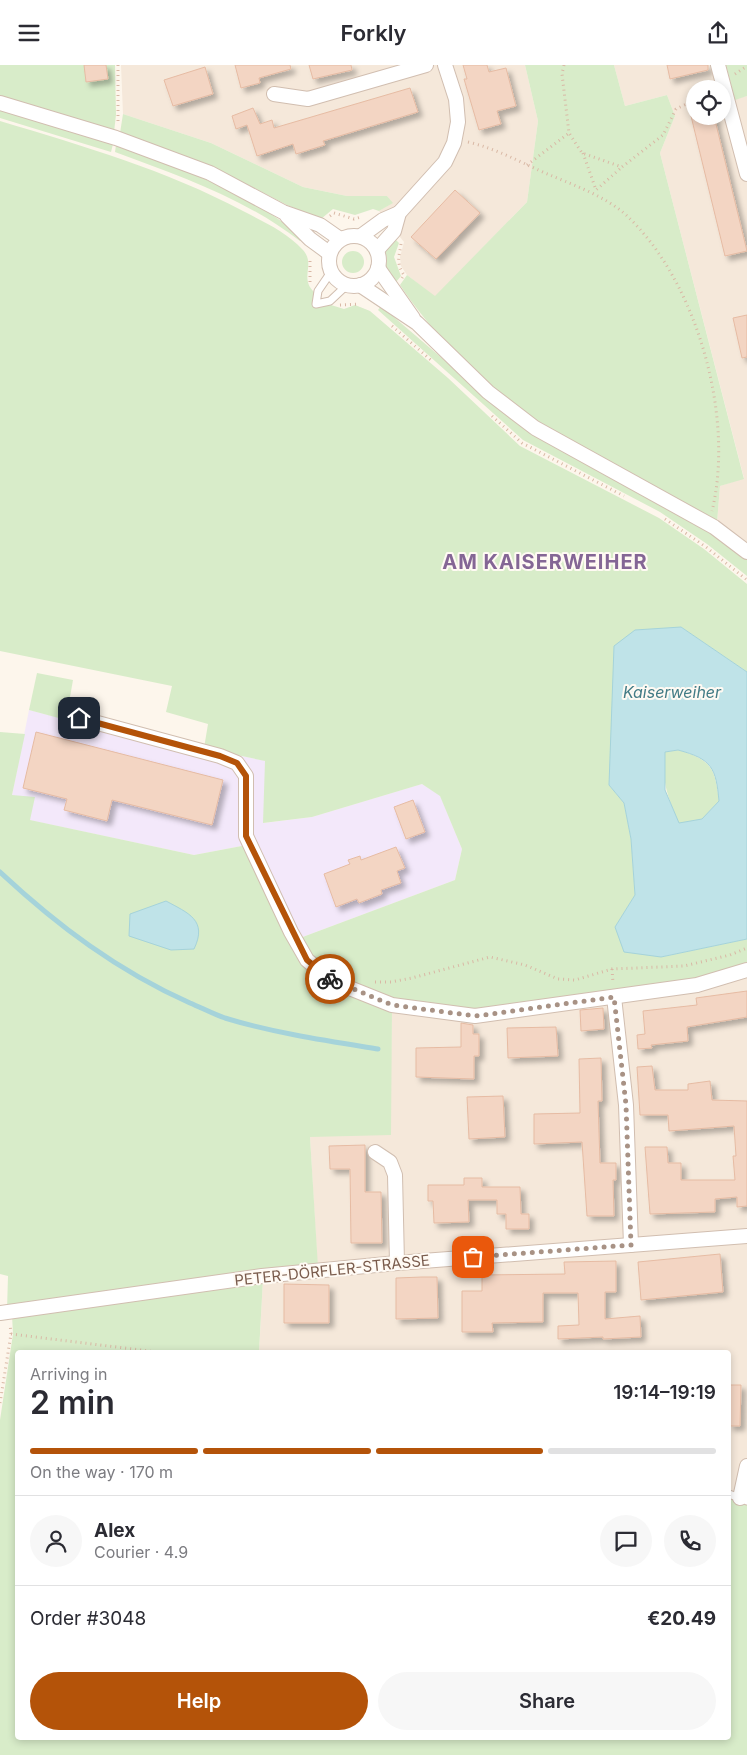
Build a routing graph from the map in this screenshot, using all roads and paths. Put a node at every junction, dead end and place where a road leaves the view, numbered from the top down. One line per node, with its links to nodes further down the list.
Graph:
1 (118, 65): 10 (path)
2 (426, 65): 6 (street)
3 (445, 65): 11 (street)
4 (564, 65): 9 (path)
5 (718, 65): 15 (street)
6 (274, 94)
7 (0, 103): 10 (street)
8 (686, 104): 14 (path)
9 (569, 133): 12 (path); 13 (path)
10 (116, 138): 18 (street)
11 (455, 139): 13 (path); 19 (street)
12 (582, 153): 14 (path); 16 (path)
13 (527, 165): 17 (path)
14 (622, 167): 16 (path)
15 (746, 167)
16 (596, 190): 17 (path)
17 (594, 195): 37 (path)
18 (283, 212): 21 (street); 24 (street)
19 (399, 213): 20 (street); 23 (street)
20 (361, 236): 21 (street); 23 (street)
21 (340, 239): 24 (street)
22 (304, 249): 28 (path)
23 (377, 249): 25 (street)
24 (329, 253): 26 (street)
25 (378, 267): 27 (street); 32 (street)
26 (331, 272): 27 (street); 28 (lane)
27 (353, 285): 29 (lane); 32 (street)
28 (318, 291): 29 (lane)
29 (330, 301): 30 (path)
30 (365, 305)
31 (386, 321): 33 (path)
32 (416, 323): 37 (street)
33 (435, 364)
34 (486, 410): 35 (path)
35 (627, 498)
36 (660, 515): 39 (path)
37 (711, 525): 38 (street)
38 (747, 552)
39 (747, 580)
40 (79, 718): 44 (street)
41 (747, 949): 43 (path)
42 (747, 970): 44 (street)
43 (366, 982)
44 (614, 997): 47 (street)
45 (375, 1152): 48 (street)
46 (747, 1236): 47 (street, PETER-DÖRFLER-STRASSE)
47 (631, 1245): 48 (street, PETER-DÖRFLER-STRASSE)
48 (397, 1263): 49 (street, PETER-DÖRFLER-STRASSE)
49 (5, 1314)
50 (142, 1350): 51 (path)
51 (0, 1403)
52 (747, 1465): 53 (street)
53 (739, 1498)

